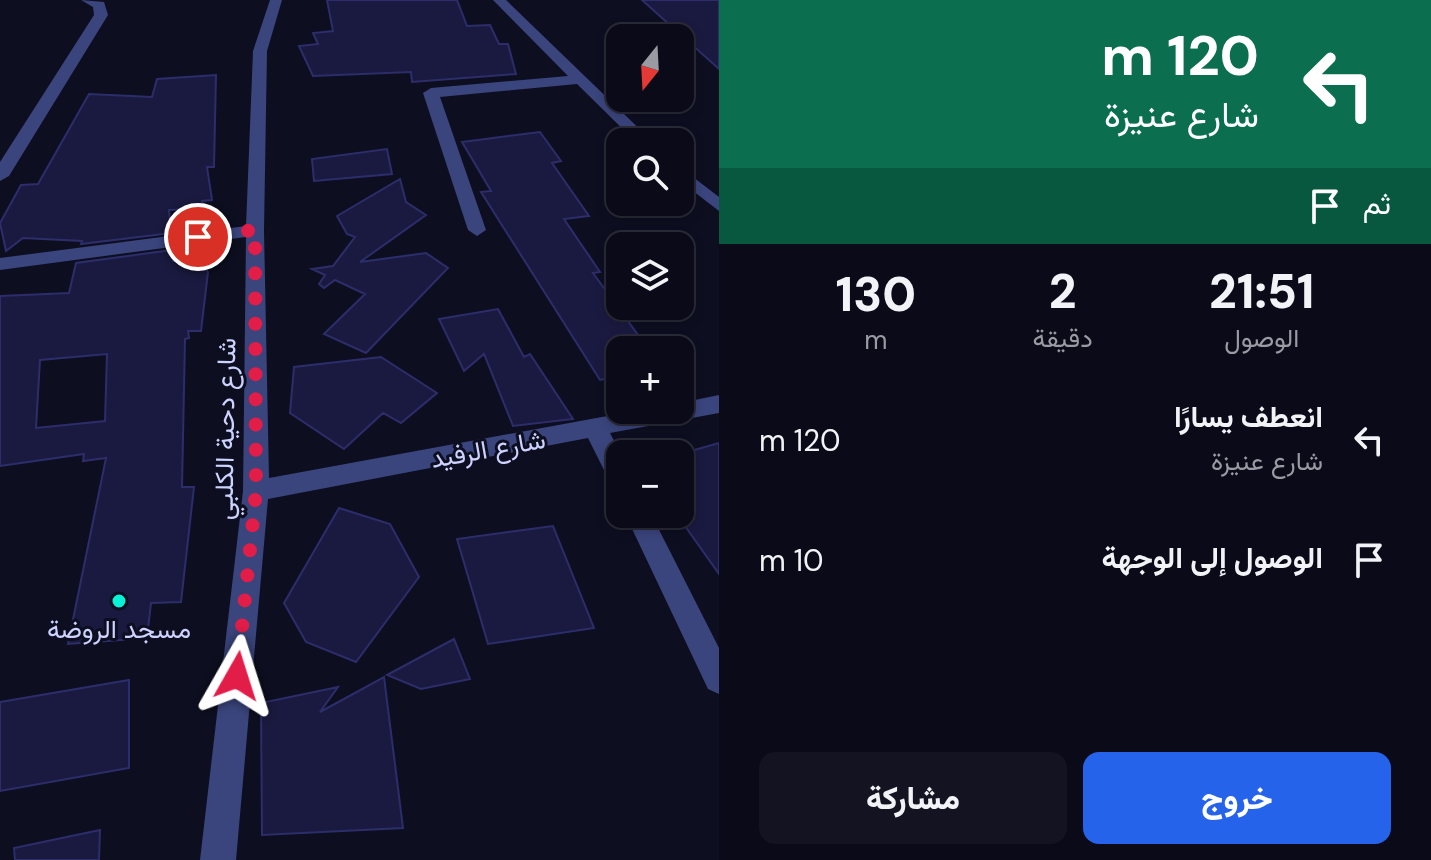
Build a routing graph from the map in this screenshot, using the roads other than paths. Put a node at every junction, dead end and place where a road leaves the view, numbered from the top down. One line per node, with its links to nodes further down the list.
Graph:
1 (87, 0): 6 (street)
2 (276, 0): 9 (street, شارع دحية الكلبي)
3 (499, 0): 4 (street)
4 (579, 79): 5 (street); 10 (street)
5 (630, 128)
6 (0, 176)
7 (694, 184): 8 (street)
8 (719, 206)
9 (255, 230): 11 (street); 15 (street, شارع دحية الكلبي)
10 (477, 230)
11 (0, 264)
12 (719, 404): 13 (street, شارع الرفيد)
13 (596, 429): 14 (street); 15 (street, شارع الرفيد)
14 (606, 449)
15 (256, 491): 18 (street, شارع دحية الكلبي)
16 (645, 528): 17 (street)
17 (719, 679)
18 (218, 860)

